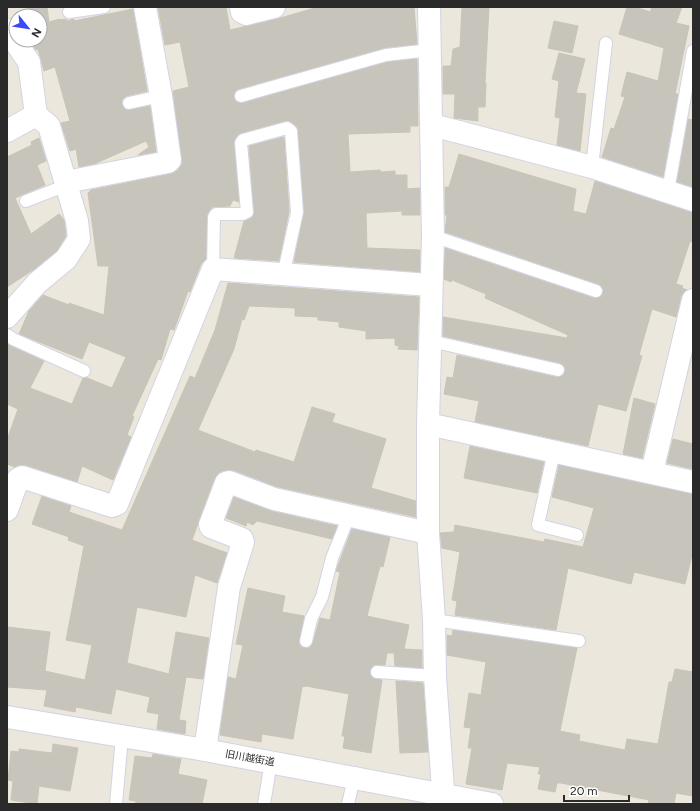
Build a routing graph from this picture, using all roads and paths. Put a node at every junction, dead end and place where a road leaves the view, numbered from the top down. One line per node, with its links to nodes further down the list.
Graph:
1 (104, 7): 6 (lane)
2 (145, 7): 11 (street)
3 (241, 7): 4 (street)
4 (274, 7)
5 (429, 7): 9 (street)
6 (69, 12)
7 (7, 30): 14 (street)
8 (606, 43): 17 (lane)
9 (430, 50): 12 (lane); 15 (street)
10 (693, 51): 19 (lane)
11 (161, 96): 13 (lane); 18 (street)
12 (241, 96)
13 (129, 103)
14 (36, 115): 16 (street); 18 (street)
15 (432, 125): 17 (street); 22 (street)
16 (7, 131)
17 (592, 167): 19 (street)
18 (66, 183): 21 (lane); 28 (street)
19 (668, 191): 20 (street)
20 (693, 200)
21 (26, 201)
22 (433, 236): 25 (street); 26 (lane)
23 (213, 270): 24 (street); 24 (lane); 37 (street)
24 (283, 276): 25 (street)
25 (430, 285): 30 (street)
26 (596, 291)
27 (693, 300): 35 (street)
28 (7, 316)
29 (7, 335): 31 (lane)
30 (431, 342): 32 (lane); 33 (street)
31 (84, 370)
32 (558, 370)
33 (428, 424): 34 (street); 39 (street)
34 (554, 451): 35 (street); 40 (lane)
35 (652, 472): 36 (street)
36 (693, 482)
37 (7, 510)
38 (349, 516): 39 (street); 42 (lane); 48 (street)
39 (428, 533): 41 (street)
40 (577, 535)
41 (434, 620): 43 (lane); 45 (street)
42 (306, 641)
43 (579, 641)
44 (377, 672): 45 (lane)
45 (435, 676): 51 (street)
46 (7, 717): 47 (street, 旧川越街道)
47 (122, 737): 48 (street, 旧川越街道); 52 (lane)
48 (205, 750): 49 (street, 旧川越街道)
49 (271, 762): 50 (street, 旧川越街道); 53 (lane)
50 (354, 778): 51 (street, 旧川越街道); 54 (lane)
51 (443, 800): 55 (street, 旧川越街道)
52 (116, 804)
53 (264, 804)
54 (348, 804)
55 (492, 804)

